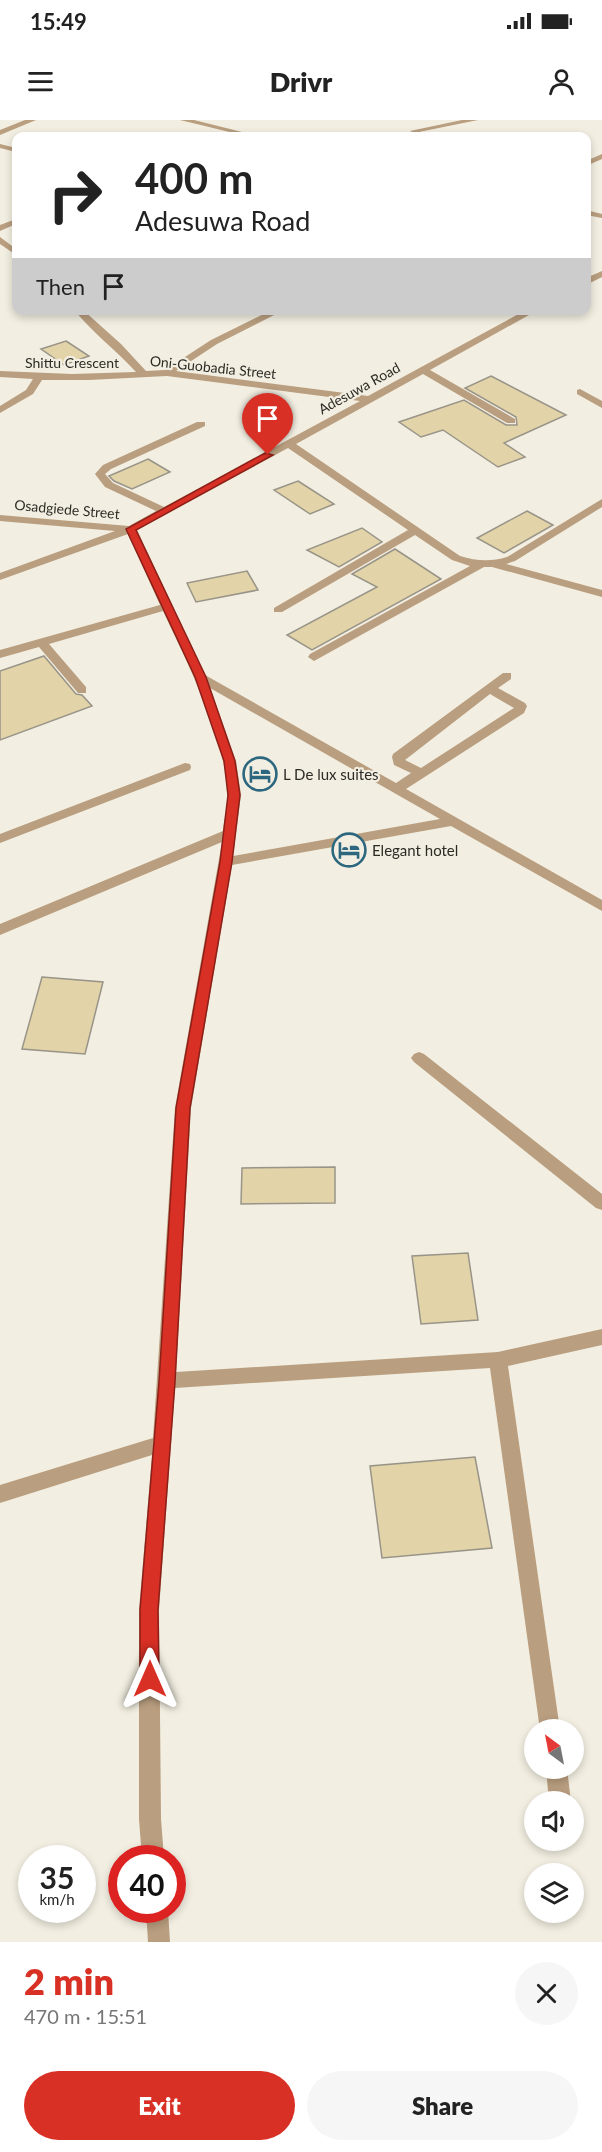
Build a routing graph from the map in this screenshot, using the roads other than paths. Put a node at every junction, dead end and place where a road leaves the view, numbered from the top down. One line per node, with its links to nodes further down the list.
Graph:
1 (32, 120): 8 (street)
2 (184, 120): 5 (street)
3 (226, 120): 5 (street)
4 (474, 120): 7 (street)
5 (221, 129): 6 (street)
6 (229, 132)
7 (420, 132)
8 (0, 133)
9 (83, 315): 15 (street, Oni-Guobadia Street)
10 (270, 315): 13 (street)
11 (525, 315): 12 (street, Adesuwa Road)
12 (422, 370): 18 (street, Adesuwa Road); 21 (street)
13 (167, 373): 15 (street, Oni-Guobadia Street); 18 (street, Oni-Guobadia Street)
14 (0, 374): 16 (street, Shittu Crescent)
15 (143, 374): 16 (street, Shittu Crescent)
16 (38, 378): 20 (street)
17 (580, 393): 19 (street)
18 (369, 399): 23 (street, Adesuwa Road)
19 (602, 405)
20 (0, 410)
21 (511, 421)
22 (201, 424): 25 (street)
23 (288, 443): 25 (street, Adesuwa Road); 28 (street)
24 (602, 502): 29 (street)
25 (165, 511): 27 (street, Adesuwa Road)
26 (0, 518): 27 (street, Osadgiede Street)
27 (131, 529): 31 (street, Adesuwa Road); 33 (street)
28 (415, 530): 30 (street); 34 (street)
29 (496, 565): 30 (street); 32 (street)
30 (480, 566): 37 (street)
31 (0, 577)
32 (602, 594)
33 (168, 606): 35 (street); 39 (street)
34 (278, 610)
35 (41, 642): 36 (street); 41 (street)
36 (0, 654)
37 (314, 657)
38 (507, 676): 40 (street)
39 (200, 677): 44 (street); 46 (street)
40 (490, 689): 43 (street); 43 (street)
41 (82, 690)
42 (185, 767): 47 (street)
43 (421, 773): 44 (street)
44 (396, 789): 45 (street)
45 (454, 821): 48 (street); 49 (street)
46 (229, 834): 48 (street); 50 (street)
47 (0, 839)
48 (226, 862): 55 (street)
49 (602, 906)
50 (0, 930)
51 (419, 1058): 52 (street)
52 (602, 1203)
53 (602, 1337): 54 (street)
54 (498, 1360): 55 (street); 58 (street)
55 (167, 1382): 56 (street)
56 (161, 1444): 57 (street); 59 (street)
57 (0, 1494)
58 (548, 1719)
59 (152, 1845)
60 (158, 1923): 61 (street)
61 (159, 1942)

